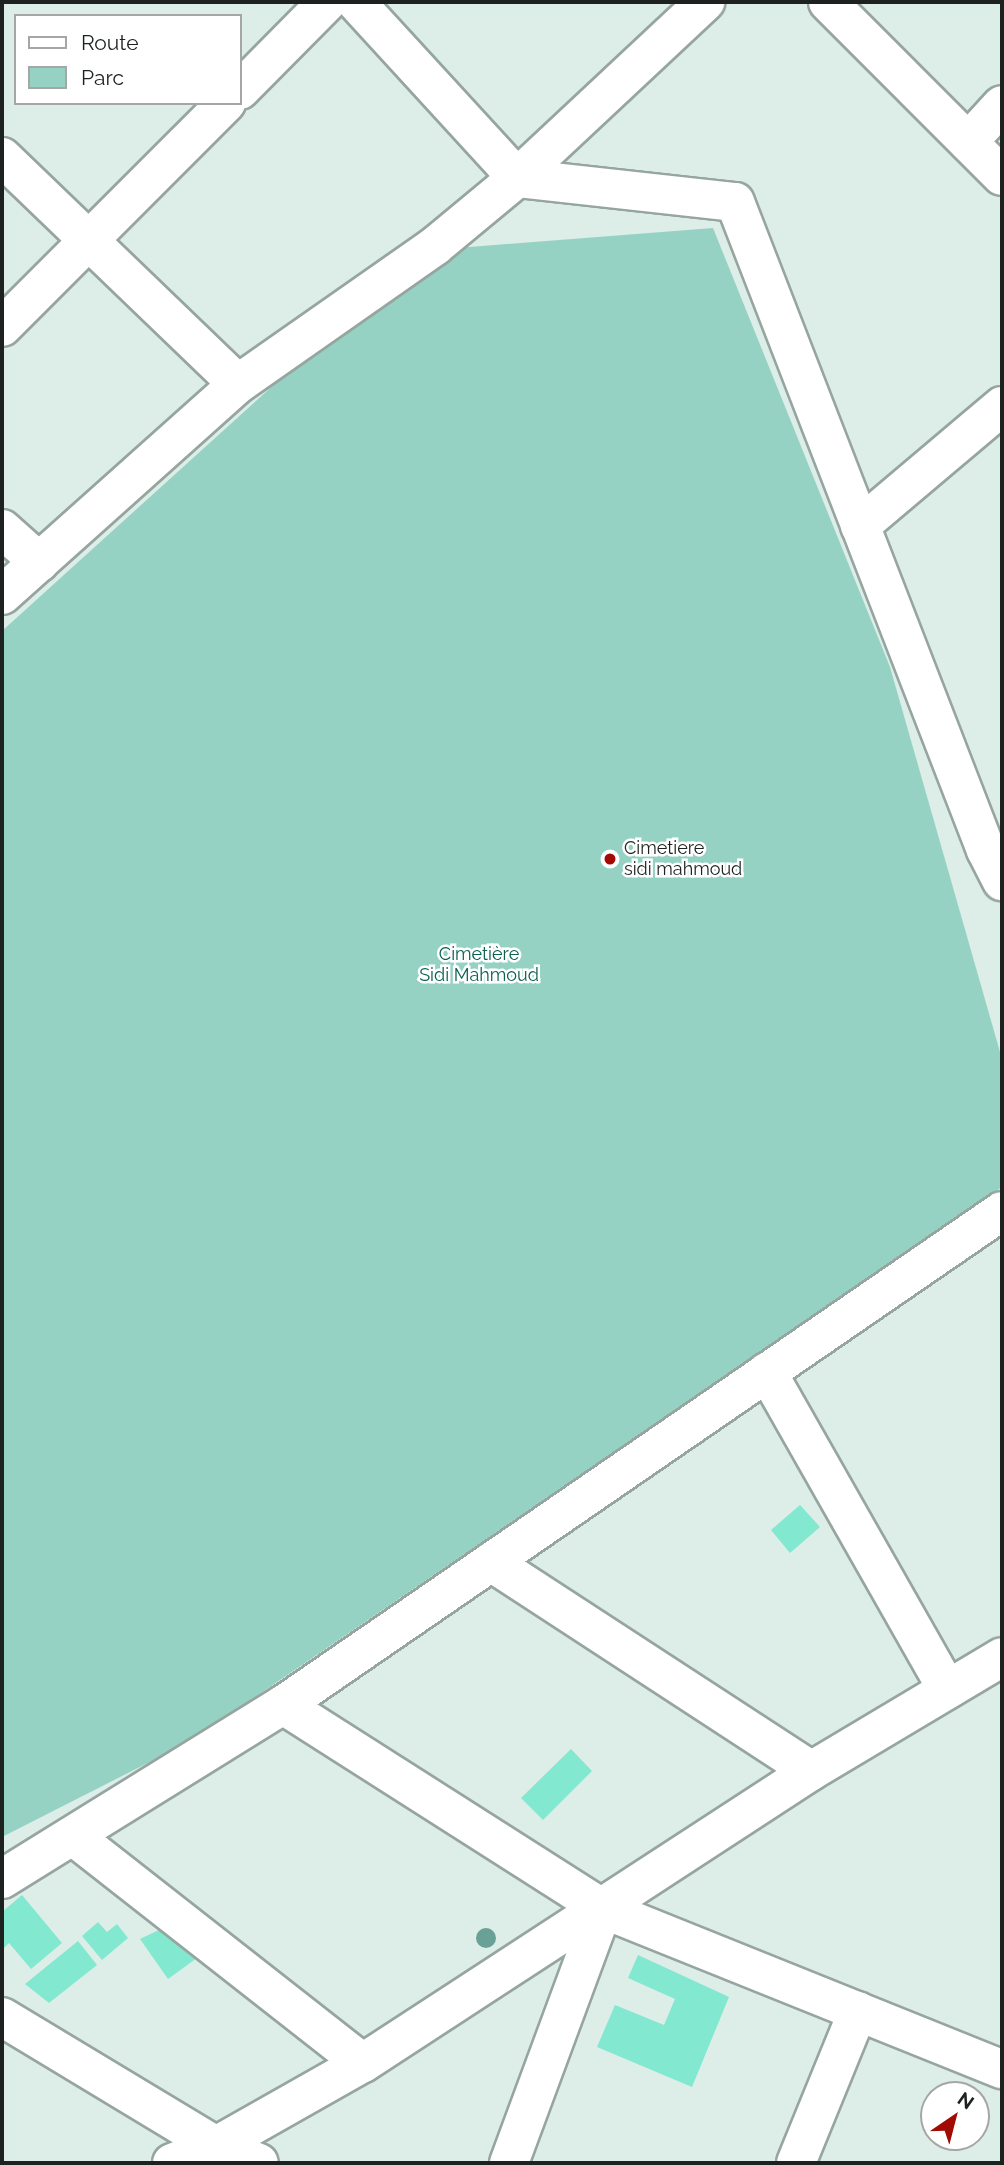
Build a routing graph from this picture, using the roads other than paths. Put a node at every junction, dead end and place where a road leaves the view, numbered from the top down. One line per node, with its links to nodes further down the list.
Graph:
1 (327, 2): 5 (street)
2 (356, 2): 11 (street)
3 (705, 2): 11 (street)
4 (828, 2): 8 (street)
5 (242, 88)
6 (224, 105): 12 (street)
7 (1002, 105): 8 (street)
8 (968, 142): 10 (street)
9 (2, 157): 12 (street)
10 (1002, 176)
11 (517, 178): 14 (street); 16 (street)
12 (90, 240): 13 (street); 14 (street)
13 (2, 327)
14 (238, 384): 18 (street)
15 (1002, 406): 16 (street)
16 (860, 526): 20 (street)
17 (2, 529): 18 (street)
18 (39, 562): 19 (street)
19 (2, 595)
20 (997, 854)
21 (1002, 1211): 22 (street)
22 (767, 1372): 23 (street); 25 (street)
23 (491, 1562): 26 (street); 27 (street)
24 (1002, 1657): 25 (street)
25 (947, 1689): 27 (street)
26 (283, 1705): 28 (street); 30 (street)
27 (811, 1771): 30 (street)
28 (74, 1836): 29 (street); 33 (street)
29 (2, 1879)
30 (603, 1909): 31 (street); 33 (street); 38 (street)
31 (858, 2011): 34 (street); 39 (street)
32 (2, 2017): 35 (street)
33 (363, 2063): 35 (street)
34 (1002, 2069)
35 (212, 2154): 36 (street); 37 (street)
36 (172, 2163)
37 (259, 2163)
38 (509, 2163)
39 (796, 2163)

